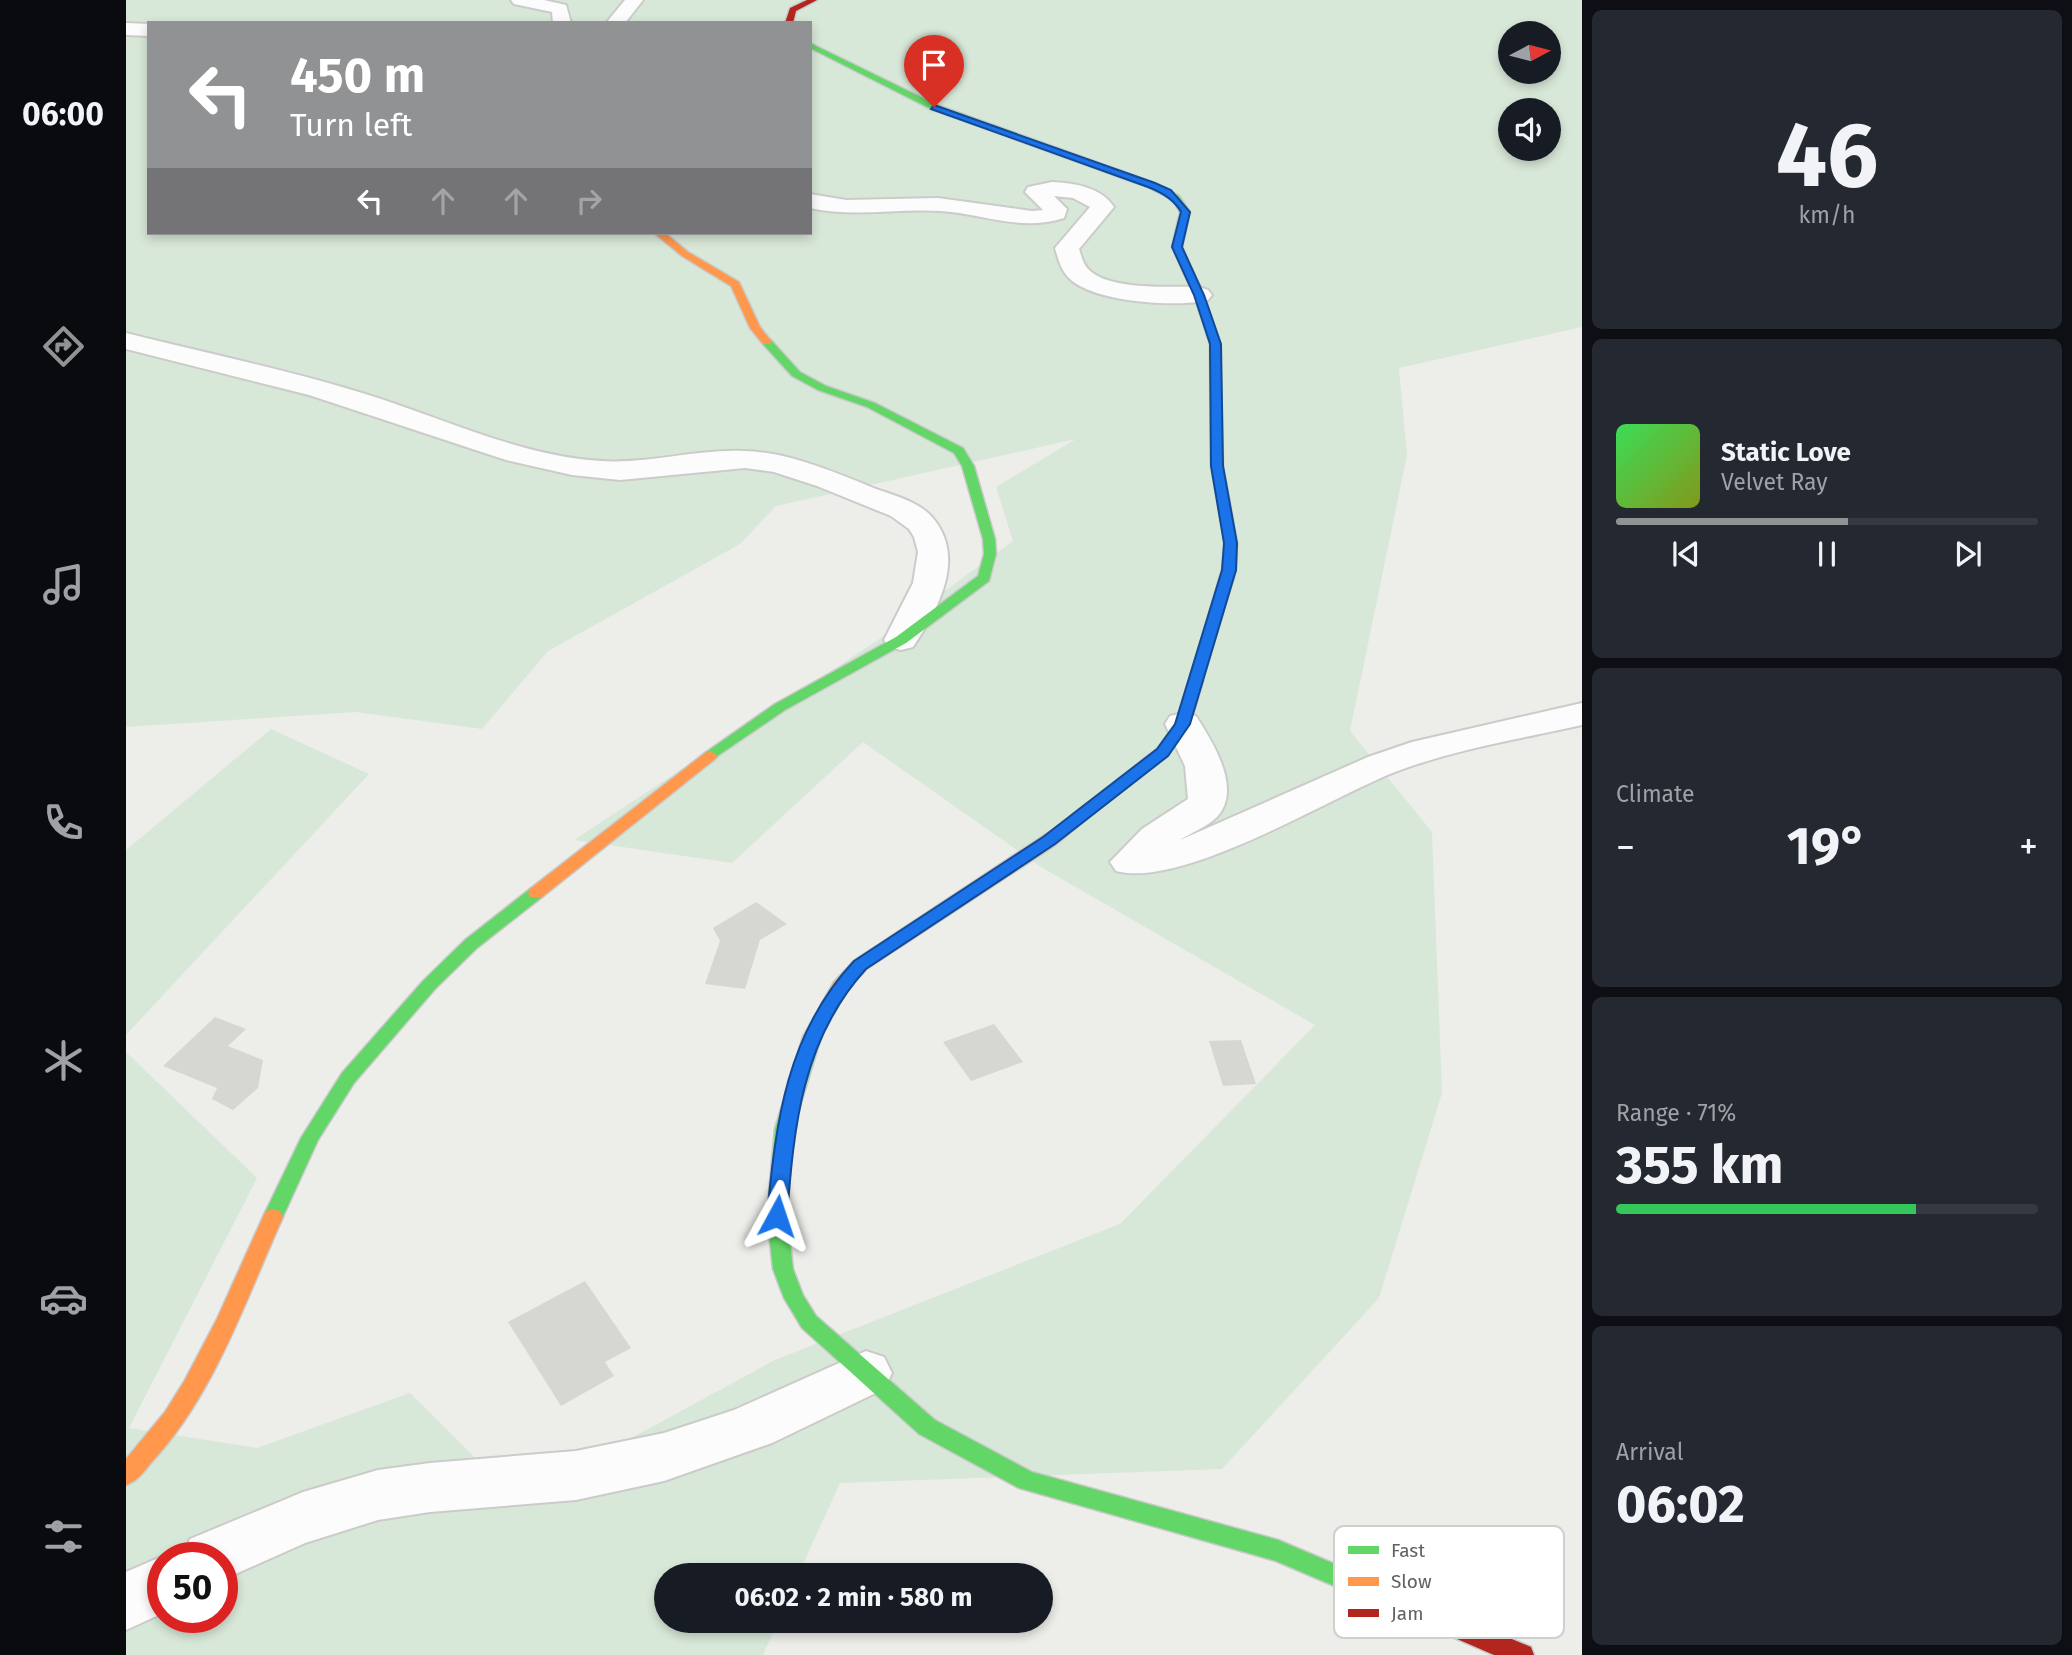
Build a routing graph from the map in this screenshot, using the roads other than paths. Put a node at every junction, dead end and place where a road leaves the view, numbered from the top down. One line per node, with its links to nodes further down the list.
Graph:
1 (520, 0): 4 (street)
2 (634, 0): 5 (street)
3 (813, 0): 6 (main road)
4 (562, 21)
5 (617, 21)
6 (790, 21)
7 (126, 29): 8 (street)
8 (147, 30)
9 (812, 46): 12 (main road)
10 (812, 201): 12 (street)
11 (661, 235): 14 (main road)
12 (1199, 295): 16 (main road)
13 (126, 341): 14 (street)
14 (901, 640): 18 (main road)
15 (1582, 714): 16 (street)
16 (1183, 724): 17 (main road)
17 (866, 1373): 19 (street); 20 (main road)
18 (126, 1475)
19 (238, 1543)
20 (1334, 1575)
21 (147, 1591): 22 (street)
22 (126, 1602)
23 (1482, 1638): 24 (main road)
24 (1522, 1655)

